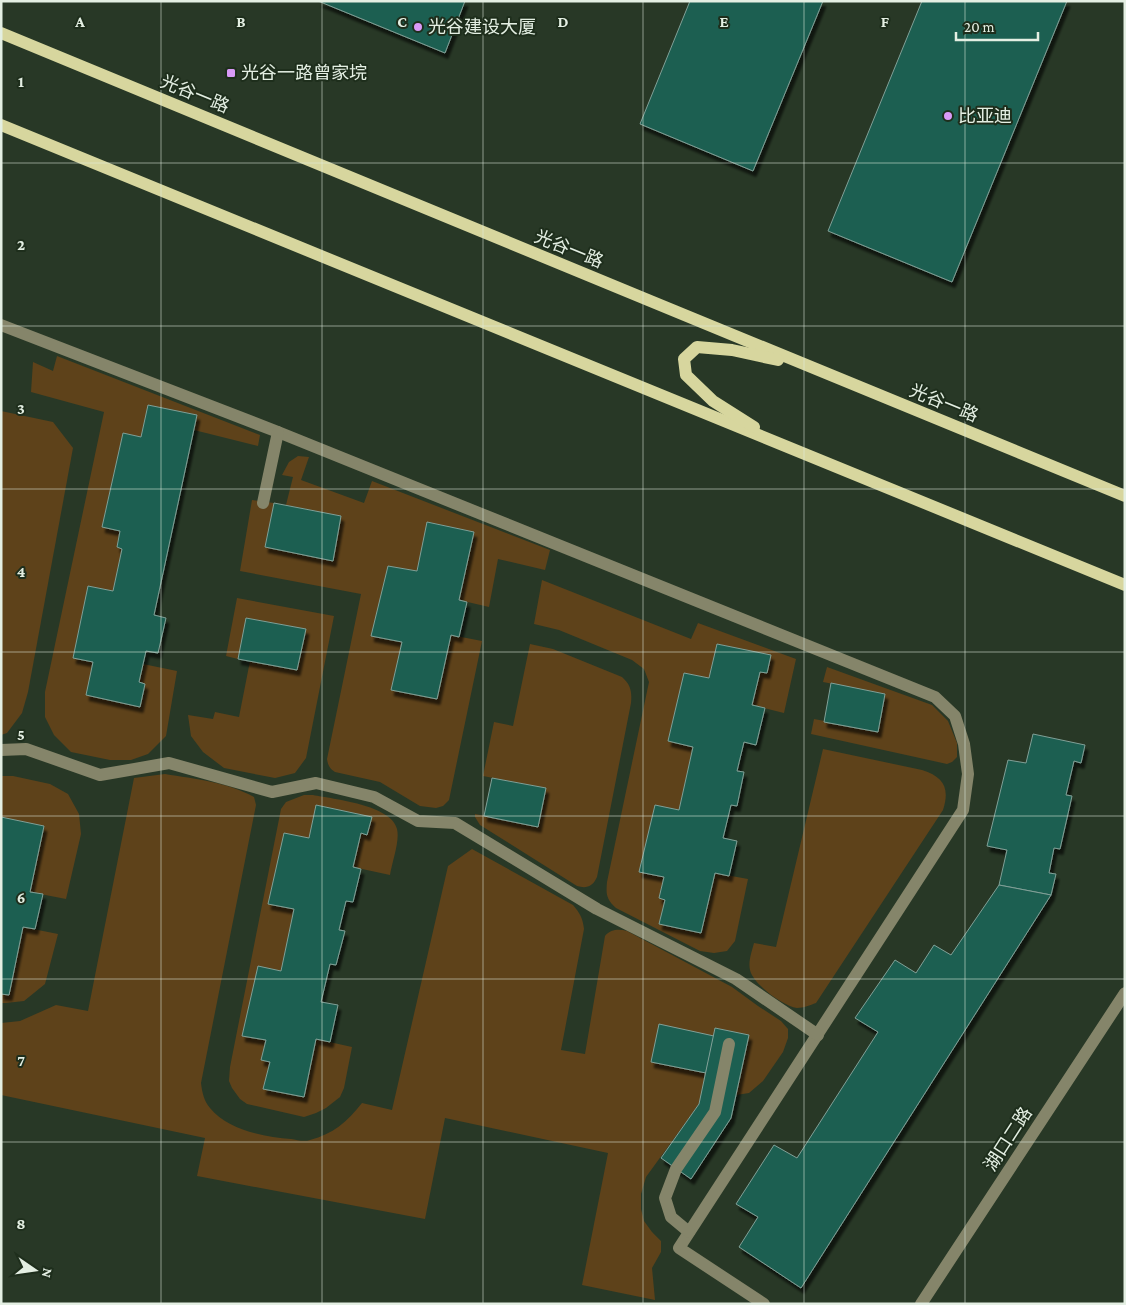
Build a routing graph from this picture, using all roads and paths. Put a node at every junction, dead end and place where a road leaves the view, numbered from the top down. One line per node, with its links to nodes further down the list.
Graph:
1 (1, 33): 4 (main road, 光谷一路)
2 (1, 125): 6 (main road)
3 (1, 325): 5 (street)
4 (810, 367): 6 (main road); 7 (main road, 光谷一路)
5 (278, 432): 8 (street); 12 (street)
6 (782, 445): 9 (main road)
7 (1125, 496)
8 (263, 503)
9 (1124, 585)
10 (1, 750): 12 (street)
11 (1125, 993): 16 (street, 湖口二路)
12 (818, 1035): 14 (street)
13 (729, 1044): 14 (street)
14 (689, 1232): 15 (street)
15 (764, 1304)
16 (921, 1304)

